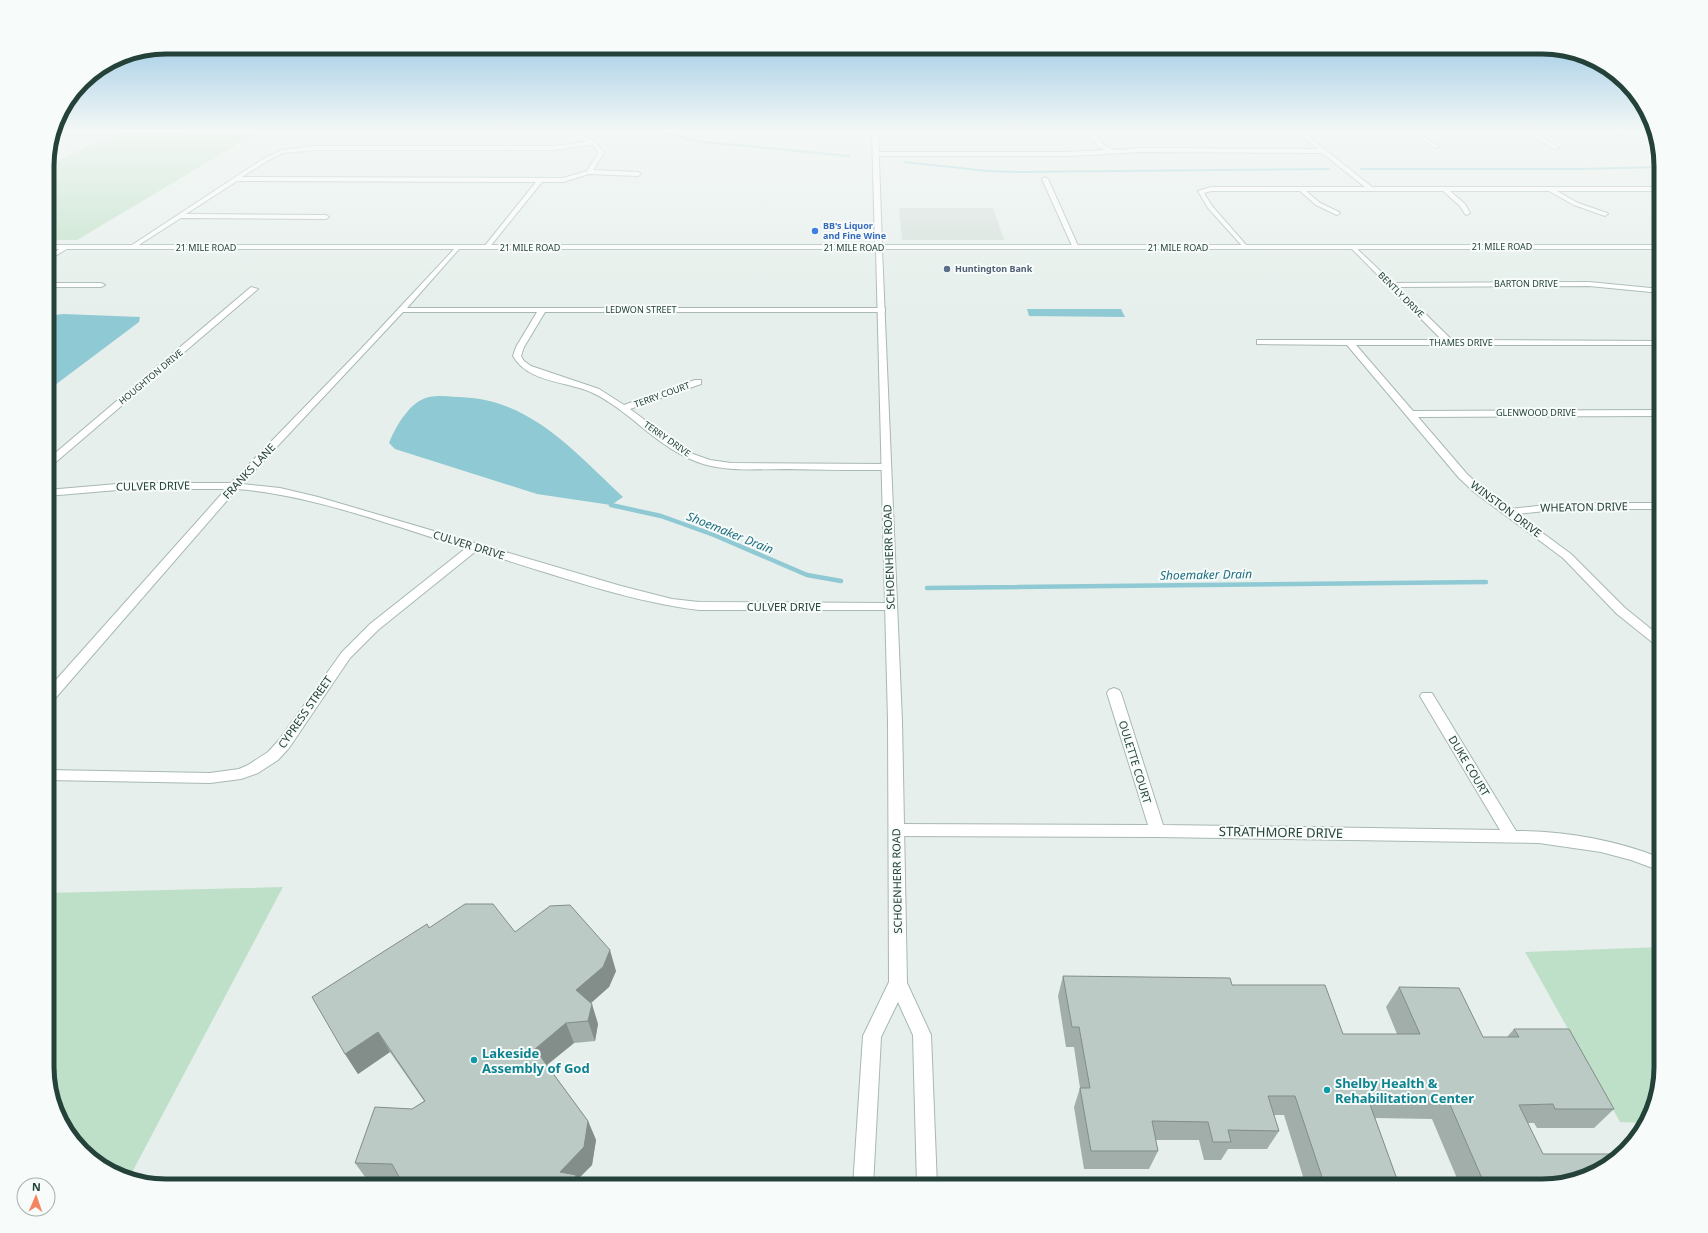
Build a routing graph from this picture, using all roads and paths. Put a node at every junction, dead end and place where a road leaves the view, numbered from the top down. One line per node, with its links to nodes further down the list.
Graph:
1 (1444, 189): 10 (street)
2 (219, 190): 12 (street)
3 (533, 190): 21 (street)
4 (877, 190): 22 (street, SCHOENHERR ROAD)
5 (1050, 190): 23 (street)
6 (1302, 190): 7 (street); 9 (street); 17 (street)
7 (1333, 190)
8 (1550, 190): 11 (street)
9 (1337, 213)
10 (1467, 213)
11 (1605, 214)
12 (180, 216): 13 (street); 16 (street)
13 (326, 217)
14 (54, 247): 15 (street, 21 MILE ROAD)
15 (67, 247): 16 (street, 21 MILE ROAD); 24 (street)
16 (132, 247): 20 (street, 21 MILE ROAD)
17 (1245, 247): 18 (street, 21 MILE ROAD); 23 (street, 21 MILE ROAD)
18 (1353, 247): 19 (street, 21 MILE ROAD); 26 (street, BENTLY DRIVE)
19 (1654, 247)
20 (457, 248): 21 (street, 21 MILE ROAD); 30 (street, FRANKS LANE)
21 (486, 248): 22 (street, 21 MILE ROAD)
22 (879, 248): 23 (street, 21 MILE ROAD); 31 (street, SCHOENHERR ROAD)
23 (1076, 248)
24 (54, 255)
25 (101, 285): 27 (street)
26 (1391, 285): 29 (street, BARTON DRIVE); 35 (street, BENTLY DRIVE)
27 (54, 286)
28 (254, 289): 41 (street, HOUGHTON DRIVE)
29 (1654, 290)
30 (401, 310): 32 (street, LEDWON STREET); 43 (street, FRANKS LANE)
31 (882, 310): 32 (street, LEDWON STREET); 42 (street, SCHOENHERR ROAD)
32 (542, 311): 38 (street, TERRY DRIVE)
33 (1260, 342): 34 (street, THAMES DRIVE)
34 (1350, 343): 35 (street, THAMES DRIVE); 40 (street, WINSTON DRIVE)
35 (1450, 343): 36 (street, THAMES DRIVE)
36 (1654, 343)
37 (698, 382): 38 (street, TERRY COURT)
38 (625, 408): 42 (street, TERRY DRIVE)
39 (1654, 413): 40 (street, GLENWOOD DRIVE)
40 (1411, 414): 46 (street, WINSTON DRIVE)
41 (54, 459)
42 (886, 467): 48 (street, SCHOENHERR ROAD)
43 (235, 485): 44 (street, CULVER DRIVE); 47 (street, CULVER DRIVE); 50 (street, FRANKS LANE)
44 (54, 492)
45 (1654, 506): 46 (street, WHEATON DRIVE)
46 (1508, 512): 49 (street, WINSTON DRIVE)
47 (474, 547): 48 (street, CULVER DRIVE); 53 (street, CYPRESS STREET)
48 (890, 607): 54 (street, SCHOENHERR ROAD)
49 (1654, 638)
50 (54, 691)
51 (1114, 693): 55 (street, OULETTE COURT)
52 (1427, 696): 56 (street, DUKE COURT)
53 (54, 775)
54 (896, 830): 55 (street, STRATHMORE DRIVE); 58 (street, SCHOENHERR ROAD)
55 (1157, 831): 56 (street, STRATHMORE DRIVE)
56 (1511, 836): 57 (street, STRATHMORE DRIVE)
57 (1654, 863)
58 (898, 982): 59 (street, SCHOENHERR ROAD); 60 (street, SCHOENHERR ROAD)
59 (863, 1179)
60 (927, 1179)

